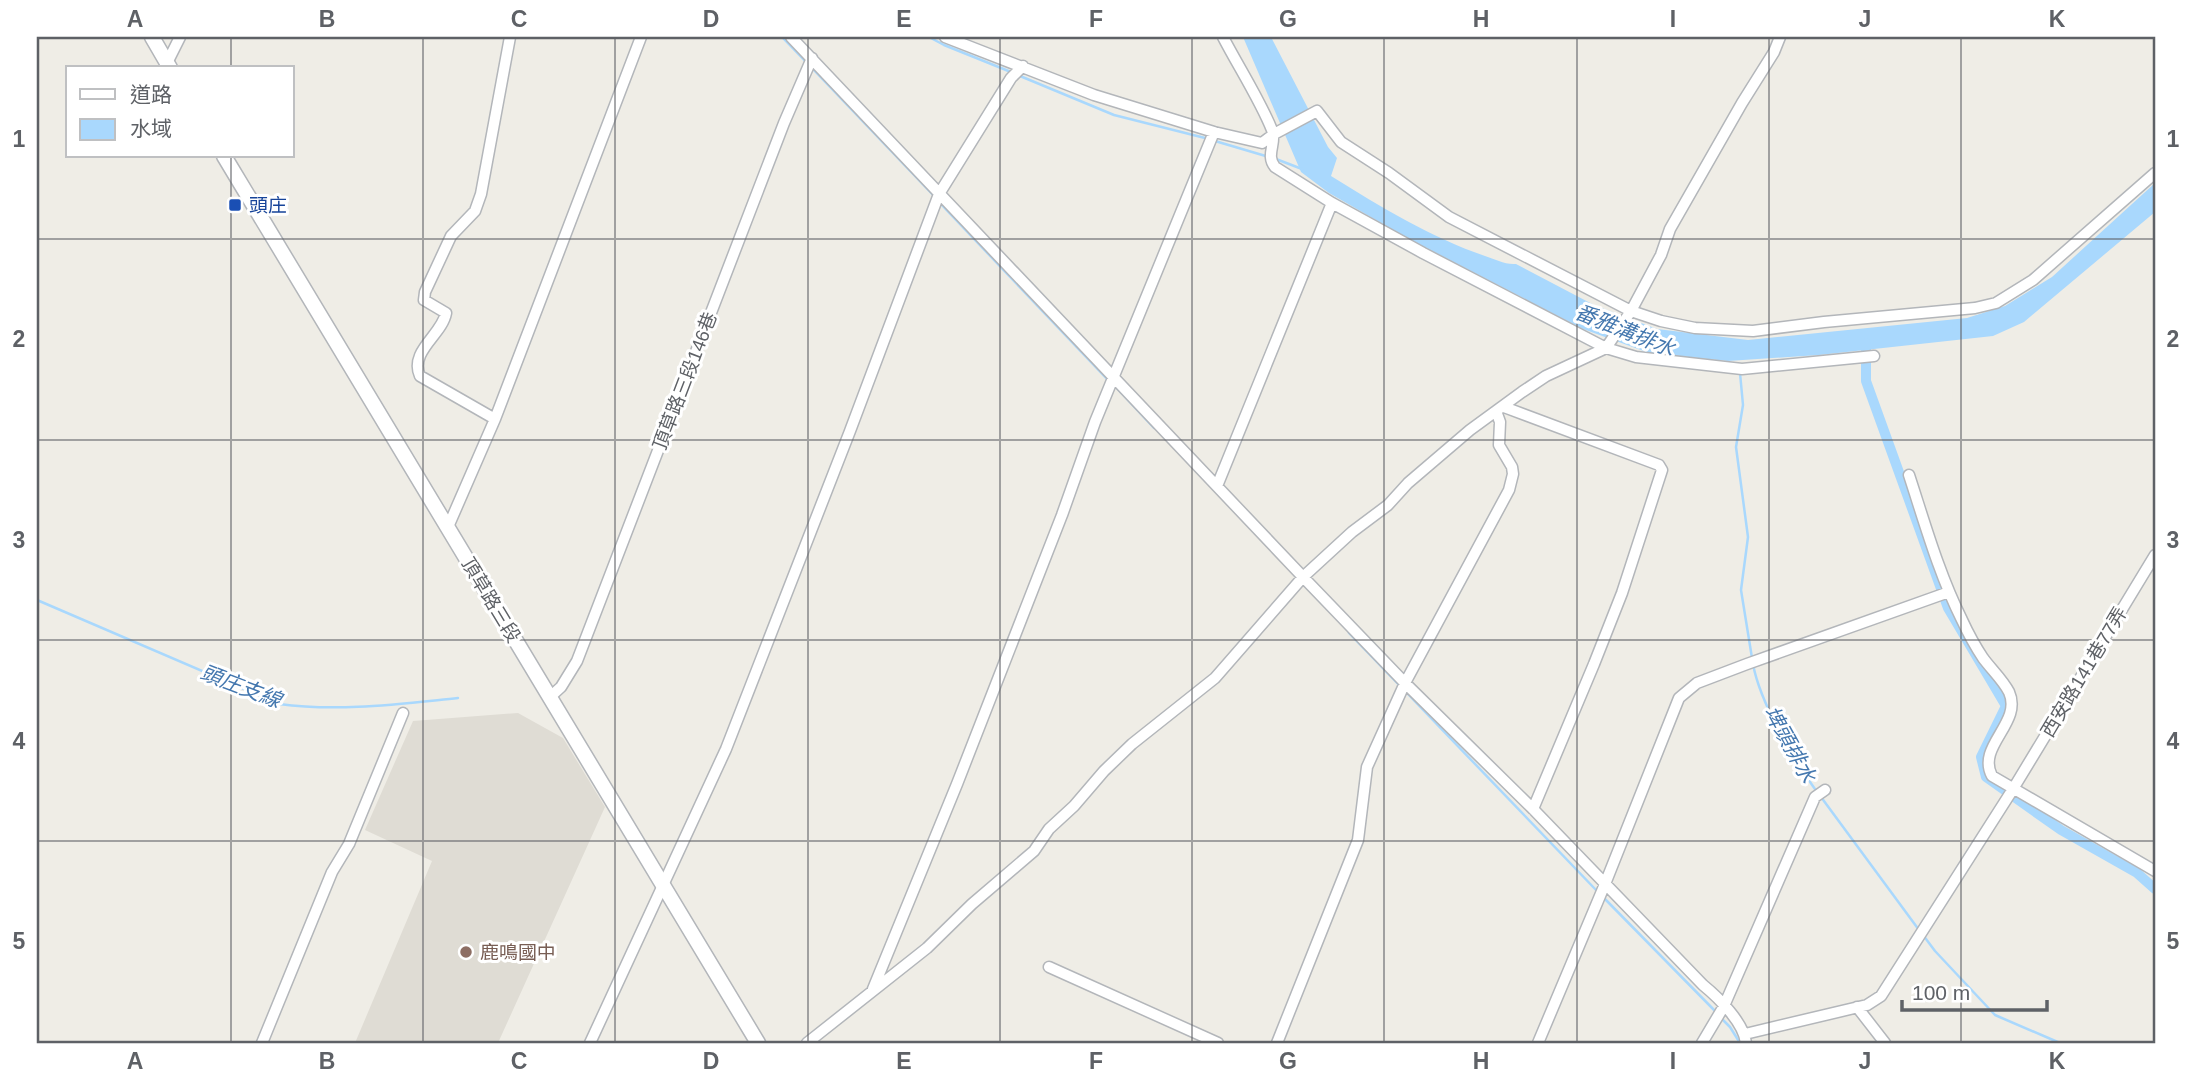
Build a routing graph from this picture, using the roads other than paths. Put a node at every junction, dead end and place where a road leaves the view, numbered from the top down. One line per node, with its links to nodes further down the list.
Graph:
1 (152, 37): 10 (street)
2 (180, 37): 10 (street)
3 (510, 37): 23 (street)
4 (641, 37): 23 (street)
5 (791, 37): 9 (street)
6 (945, 37): 11 (street)
7 (1223, 37): 12 (street)
8 (1780, 37): 18 (street)
9 (812, 58): 16 (street); 31 (street, 頂草路三段146巷)
10 (169, 66)
11 (1017, 71): 13 (street); 16 (street)
12 (1274, 134): 13 (street); 17 (street); 18 (street)
13 (1211, 138): 21 (street)
14 (225, 158): 26 (street, 頂草路三段)
15 (2155, 173): 18 (street)
16 (939, 194): 21 (street); 38 (street)
17 (1332, 203): 19 (street); 25 (street)
18 (1631, 311): 19 (street)
19 (1606, 348): 20 (street); 22 (street)
20 (1874, 356)
21 (1114, 376): 25 (street); 40 (street)
22 (1500, 409): 28 (street); 30 (street); 35 (street)
23 (495, 419): 26 (street)
24 (1909, 475): 29 (street)
25 (1217, 486): 28 (street)
26 (448, 527): 31 (street, 頂草路三段)
27 (2155, 555): 33 (street, 西安路141巷77弄)
28 (1303, 577): 30 (street); 40 (street)
29 (1944, 594): 33 (street); 37 (street)
30 (1405, 683): 35 (street); 49 (street)
31 (550, 697): 38 (street, 頂草路三段)
32 (403, 713): 44 (street)
33 (2012, 789): 36 (street); 42 (street, 西安路141巷77弄)
34 (1825, 790): 41 (street)
35 (1533, 808): 37 (street)
36 (2155, 871)
37 (1605, 884): 41 (street); 50 (street)
38 (664, 885): 45 (street); 46 (street, 頂草路三段)
39 (1049, 967): 48 (street)
40 (872, 992): 47 (street)
41 (1724, 1006): 43 (street); 51 (street)
42 (1857, 1007): 43 (street, 西安路141巷77弄); 52 (street)
43 (1746, 1039)
44 (262, 1043)
45 (590, 1043)
46 (758, 1043)
47 (807, 1043)
48 (1218, 1043)
49 (1278, 1043)
50 (1538, 1043)
51 (1702, 1043)
52 (1885, 1043)

